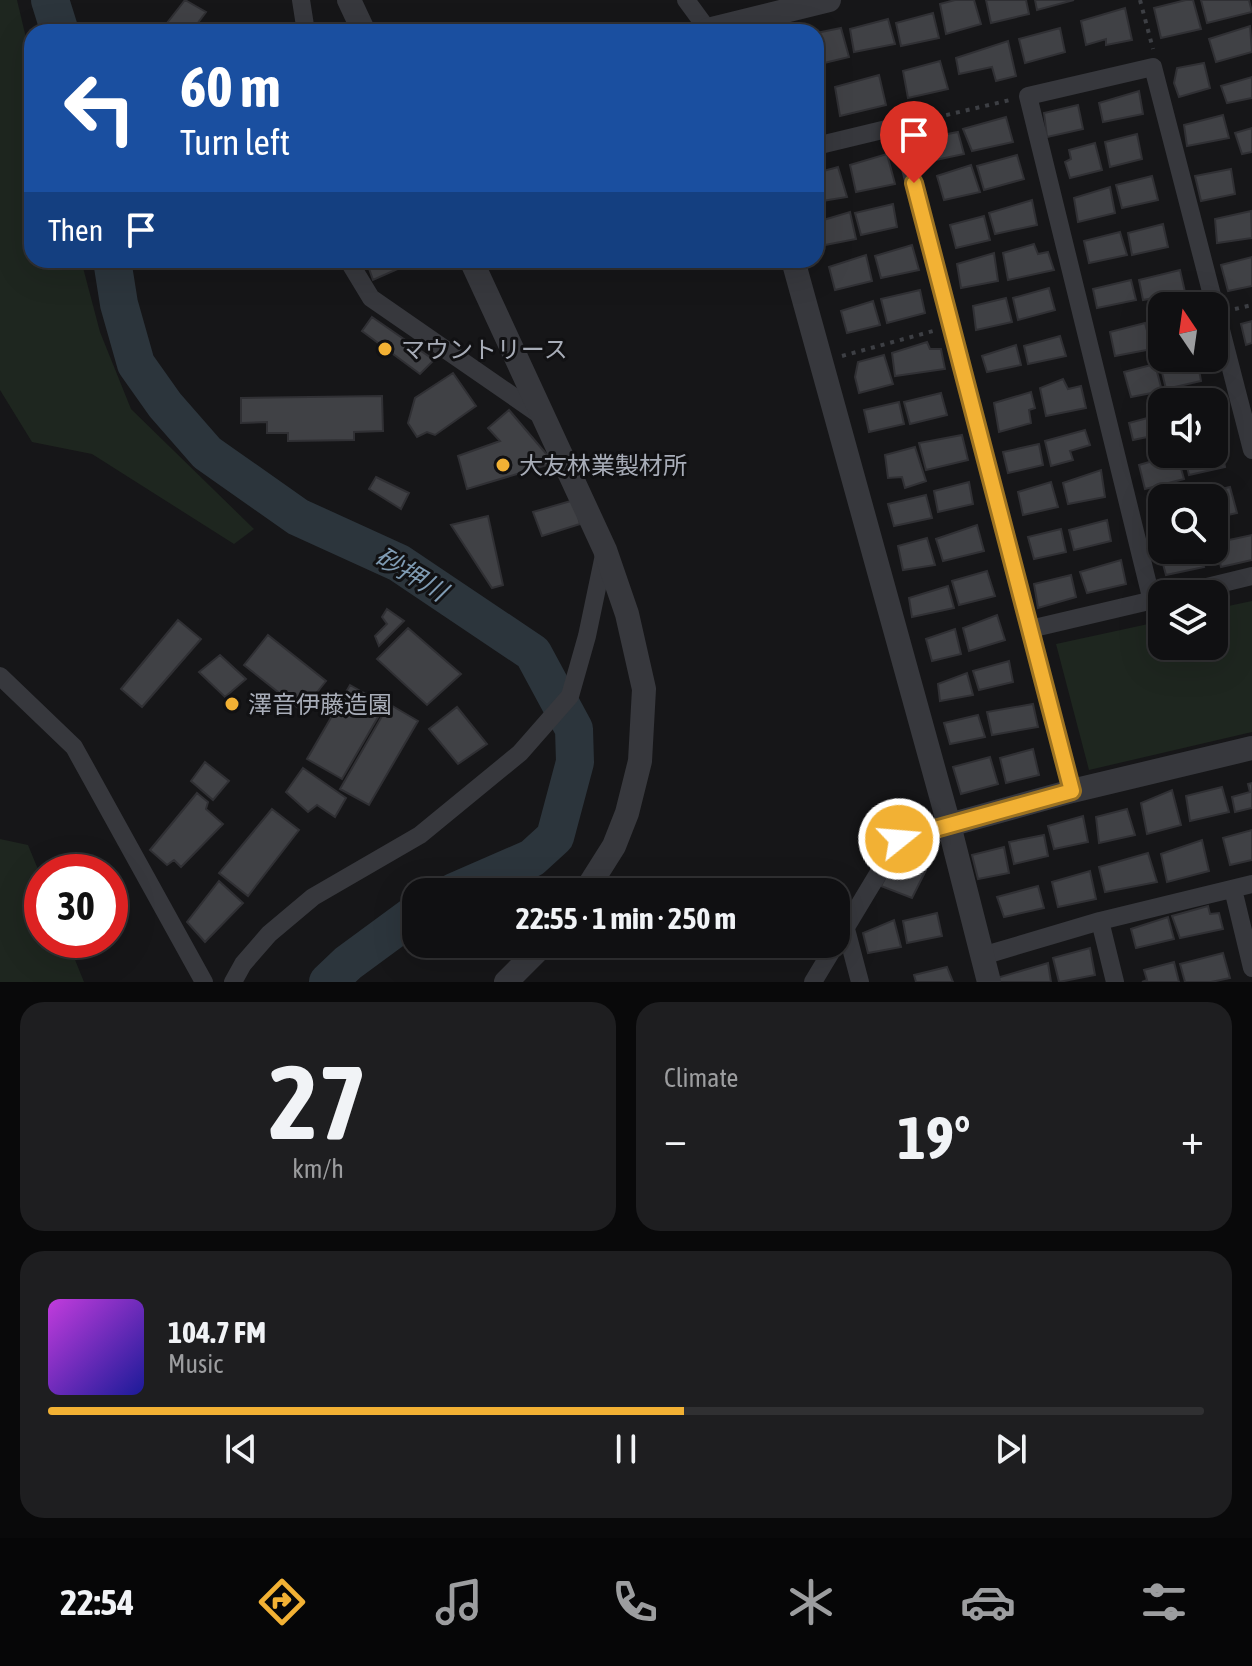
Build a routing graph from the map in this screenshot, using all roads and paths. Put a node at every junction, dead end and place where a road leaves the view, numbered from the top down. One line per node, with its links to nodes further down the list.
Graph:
1 (301, 0): 6 (street)
2 (349, 0): 7 (street)
3 (686, 0): 8 (street)
4 (829, 0): 9 (street)
5 (1140, 0): 10 (path)
6 (305, 24)
7 (360, 24)
8 (704, 24)
9 (736, 24)
10 (1153, 67): 11 (street); 20 (street)
11 (1028, 96): 12 (path); 23 (street)
12 (899, 126): 13 (street); 17 (street)
13 (824, 144)
14 (353, 268): 19 (street)
15 (475, 268): 19 (street)
16 (795, 268): 30 (street)
17 (951, 326): 18 (path); 26 (street)
18 (841, 356)
19 (546, 419): 21 (street)
20 (1252, 450)
21 (605, 550): 31 (street); 42 (street)
22 (1252, 576): 24 (street)
23 (1152, 580)
24 (1228, 582)
25 (1148, 601): 26 (street)
26 (1030, 629): 29 (street)
27 (0, 676): 41 (street)
28 (1252, 748): 29 (street)
29 (1072, 791): 30 (street)
30 (949, 825): 35 (street); 37 (street)
31 (594, 878)
32 (1252, 884): 33 (street)
33 (1233, 889): 34 (street); 40 (street)
34 (1100, 921): 37 (street); 47 (street)
35 (850, 922)
36 (850, 944): 45 (street)
37 (982, 956): 46 (street)
38 (530, 958): 43 (street)
39 (828, 958): 44 (street)
40 (1252, 968)
41 (204, 982)
42 (233, 982)
43 (506, 982)
44 (813, 982)
45 (860, 982)
46 (989, 982)
47 (1115, 982)

